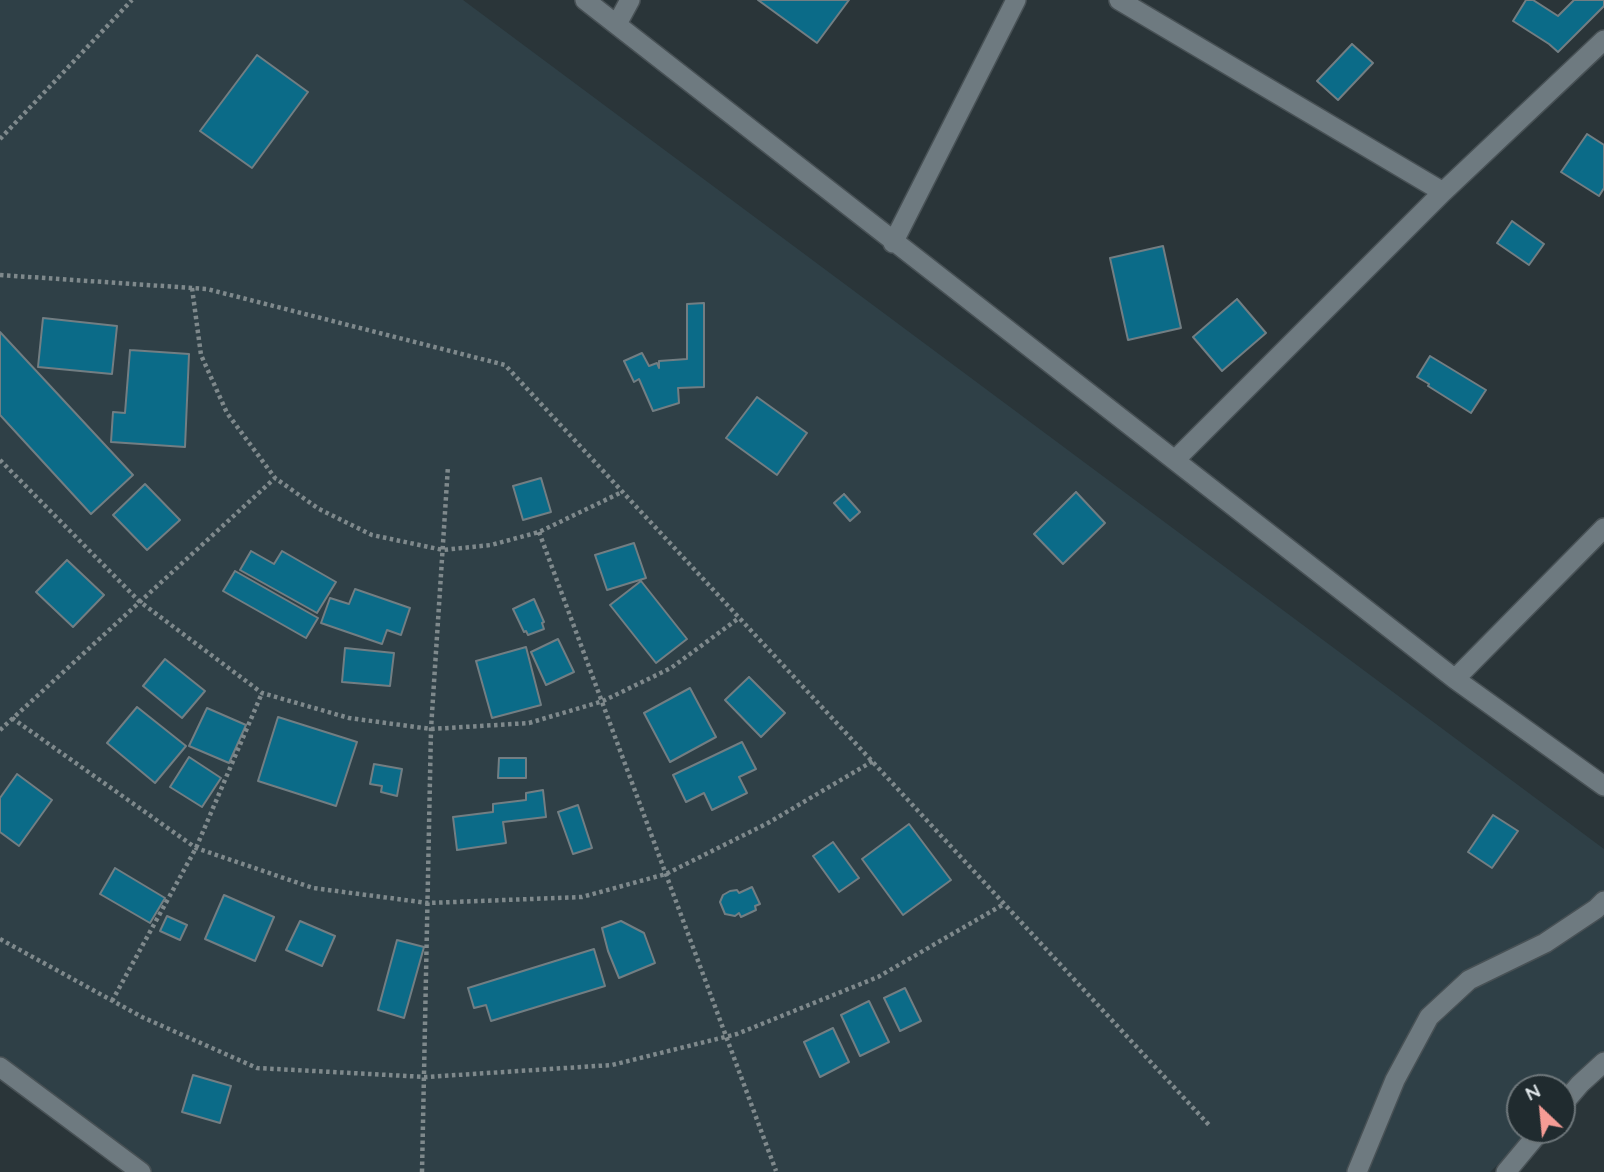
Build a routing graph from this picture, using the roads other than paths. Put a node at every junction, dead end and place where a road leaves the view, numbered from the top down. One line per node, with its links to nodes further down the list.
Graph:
1 (585, 0): 5 (street)
2 (630, 0): 5 (street)
3 (1016, 0): 8 (street)
4 (1119, 0): 7 (street)
5 (617, 24): 8 (street)
6 (1604, 40): 7 (street)
7 (1443, 192): 9 (street)
8 (893, 243): 9 (street)
9 (1175, 460): 11 (street)
10 (1604, 528): 11 (street)
11 (1455, 679): 12 (street)
12 (1604, 786)
13 (1601, 907): 17 (street)
14 (1604, 1062): 16 (street)
15 (0, 1067): 19 (street)
16 (1576, 1089)
17 (1370, 1140): 20 (street); 21 (street)
18 (1529, 1144): 22 (street)
19 (141, 1172)
20 (1357, 1172)
21 (1372, 1172)
22 (1506, 1172)

